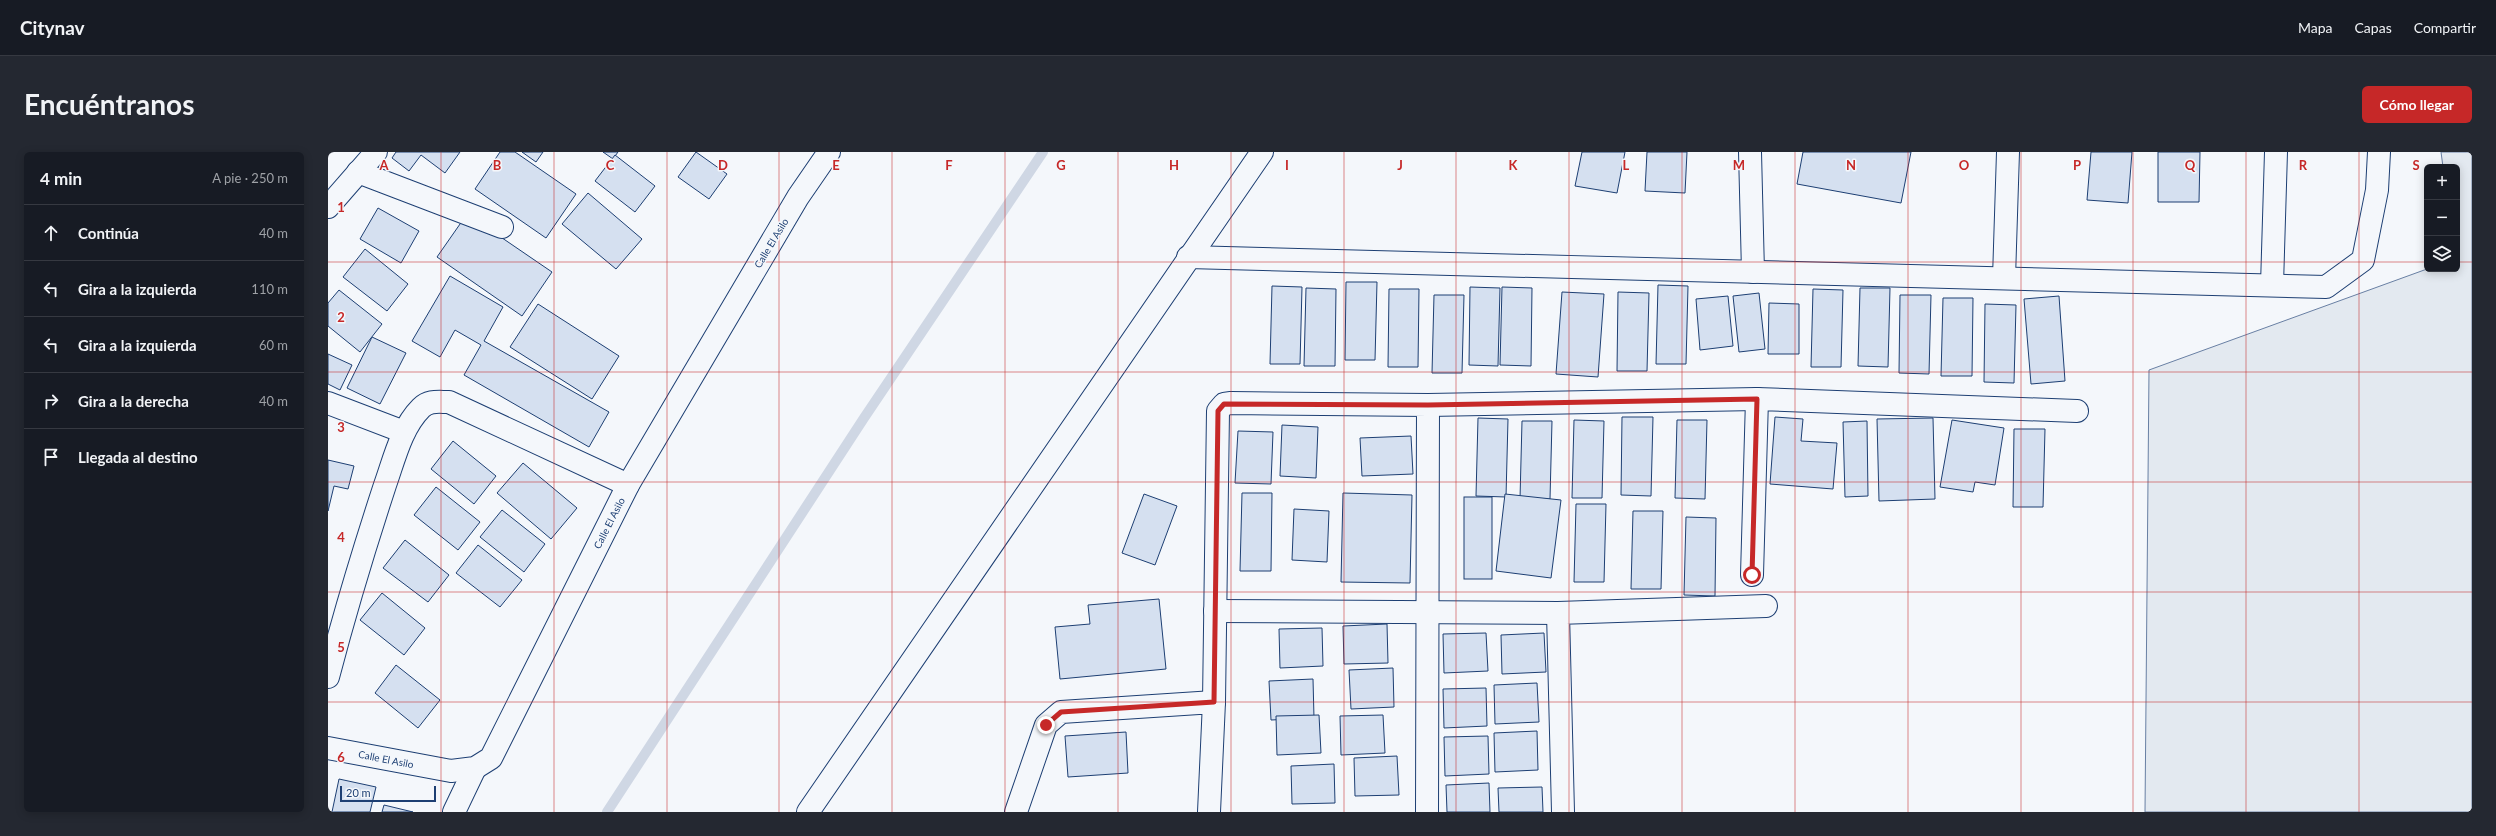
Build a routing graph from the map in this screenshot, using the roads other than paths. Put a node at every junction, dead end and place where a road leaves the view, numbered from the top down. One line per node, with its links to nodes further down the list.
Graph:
1 (376, 152): 8 (street)
2 (829, 152): 20 (street, Calle El Asilo)
3 (1262, 152): 11 (street)
4 (1750, 152): 12 (street)
5 (2008, 152): 13 (street)
6 (2276, 152): 14 (street)
7 (2379, 152): 14 (street)
8 (358, 172): 9 (street); 10 (street)
9 (328, 206)
10 (502, 227)
11 (1188, 257): 12 (street); 31 (street)
12 (1753, 272): 13 (street)
13 (2004, 278): 14 (street)
14 (2272, 285)
15 (1757, 399): 17 (street); 18 (street); 21 (street)
16 (328, 403): 19 (street)
17 (1428, 405): 23 (street); 24 (street)
18 (2077, 411)
19 (404, 432): 20 (street); 26 (street)
20 (628, 485): 29 (street, Calle El Asilo)
21 (1752, 575)
22 (1766, 606): 25 (street)
23 (1215, 611): 24 (street); 27 (street)
24 (1427, 613): 25 (street); 34 (street)
25 (1558, 613): 35 (street)
26 (328, 677)
27 (1214, 702): 32 (street); 33 (street)
28 (328, 748): 29 (street, Calle El Asilo)
29 (475, 768): 30 (street)
30 (454, 812)
31 (808, 812)
32 (1016, 812)
33 (1209, 812)
34 (1427, 812)
35 (1563, 812)

